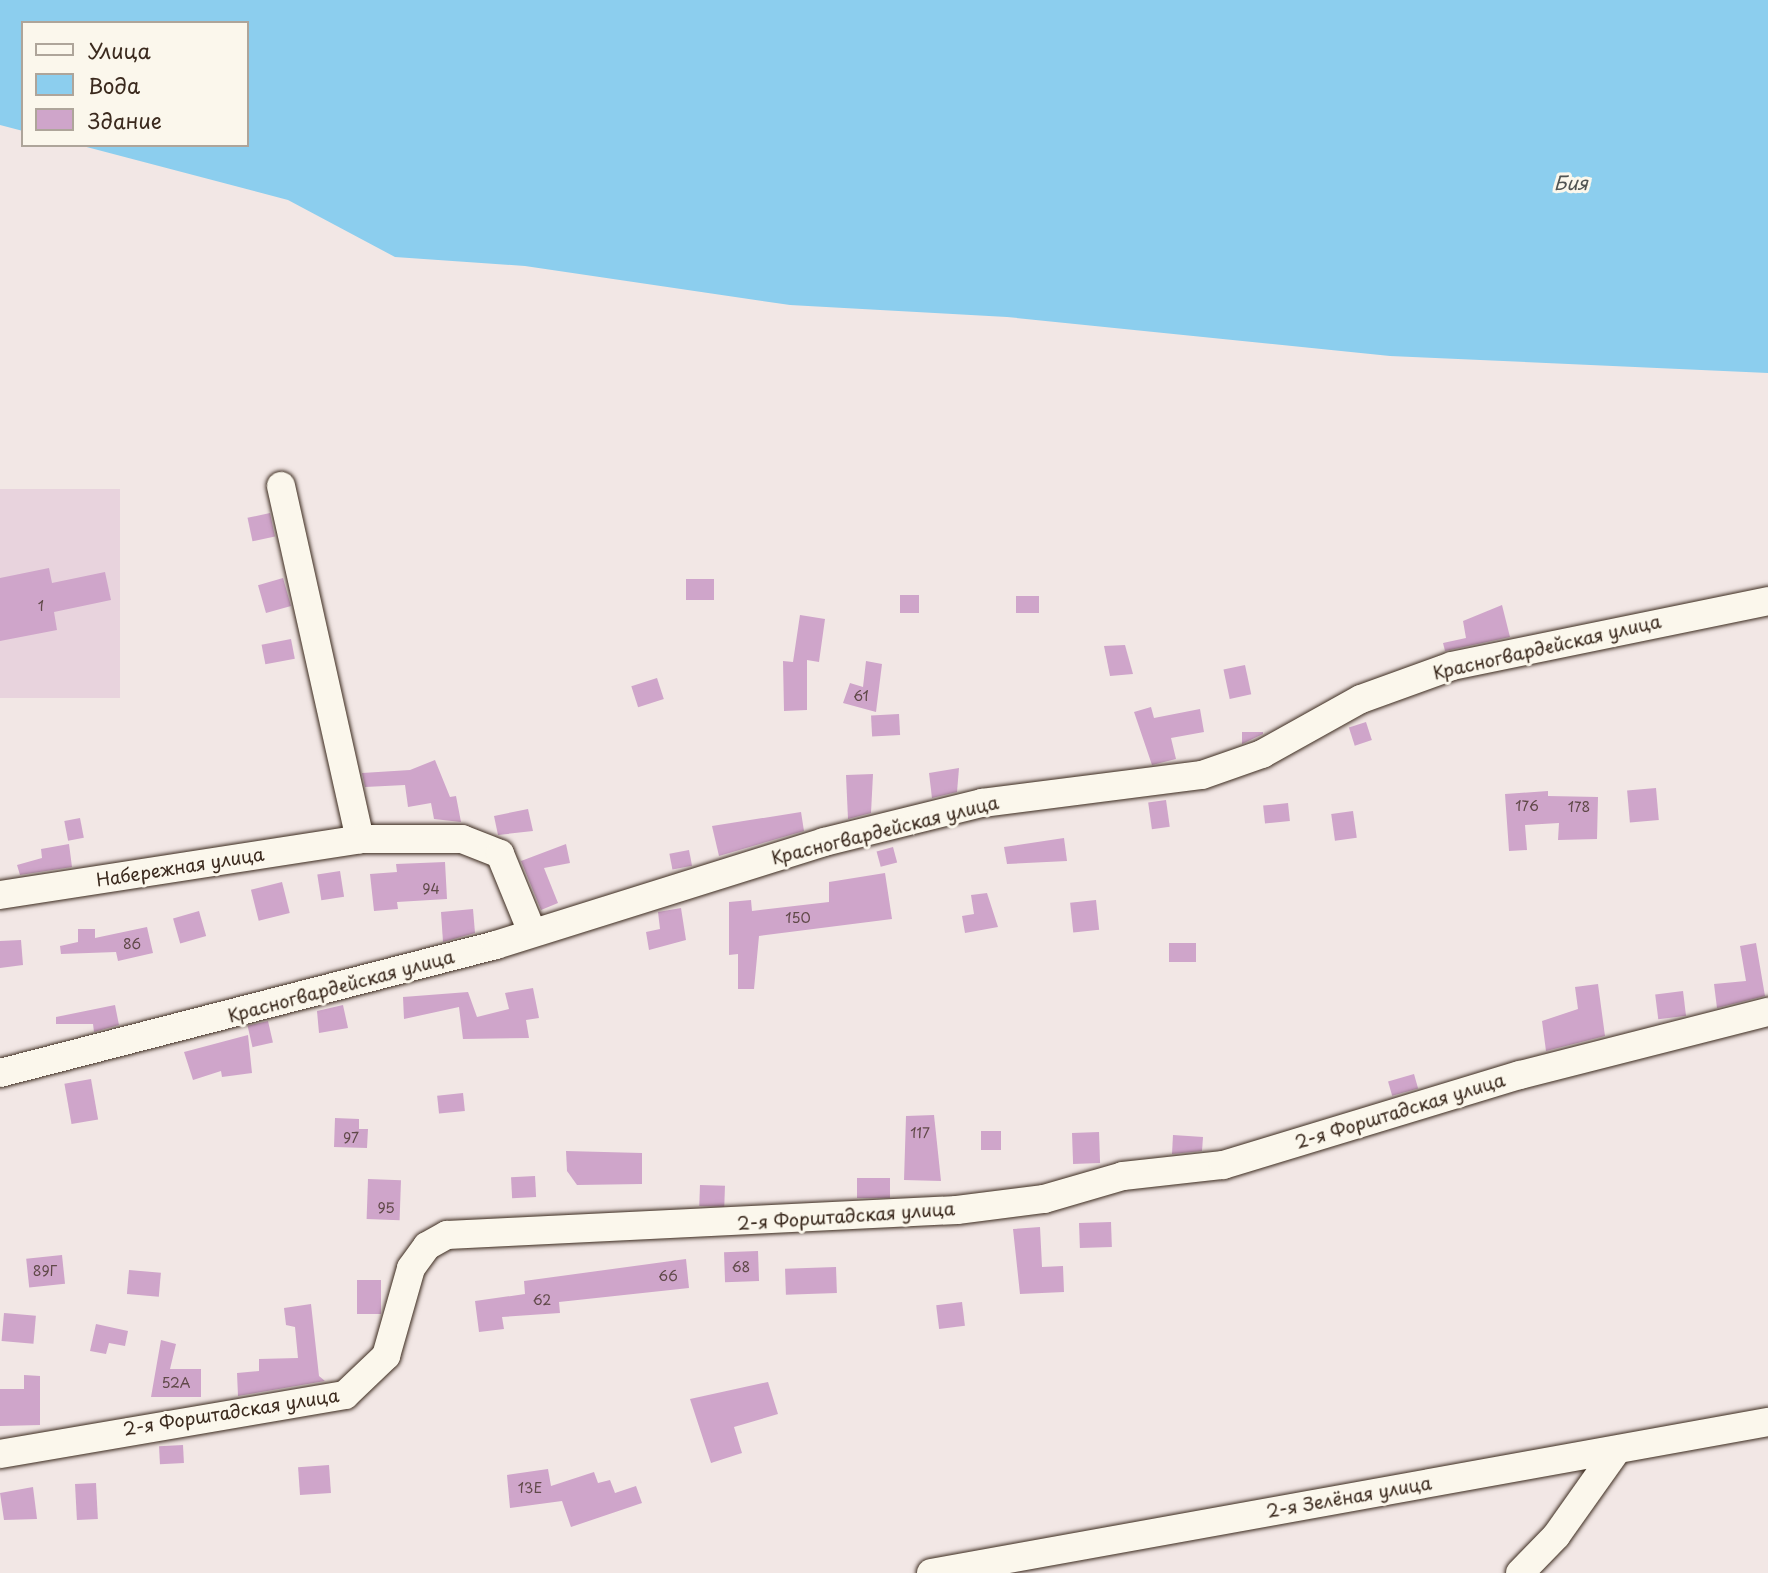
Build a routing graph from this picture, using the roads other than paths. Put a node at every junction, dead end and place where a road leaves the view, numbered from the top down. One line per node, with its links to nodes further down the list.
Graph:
1 (281, 486): 3 (street)
2 (1768, 601): 5 (street, Красногвардейская улица)
3 (360, 839): 4 (street, Набережная улица); 5 (street, Набережная улица)
4 (0, 895)
5 (532, 932): 7 (street, Красногвардейская улица)
6 (1768, 1012): 10 (street, 2-я Форштадская улица)
7 (0, 1073)
8 (1768, 1422): 9 (street, 2-я Зелёная улица)
9 (1617, 1450): 11 (street, 2-я Зелёная улица); 13 (street)
10 (0, 1454)
11 (1071, 1560): 12 (street, 2-я Зелёная улица)
12 (931, 1573)
13 (1520, 1573)

